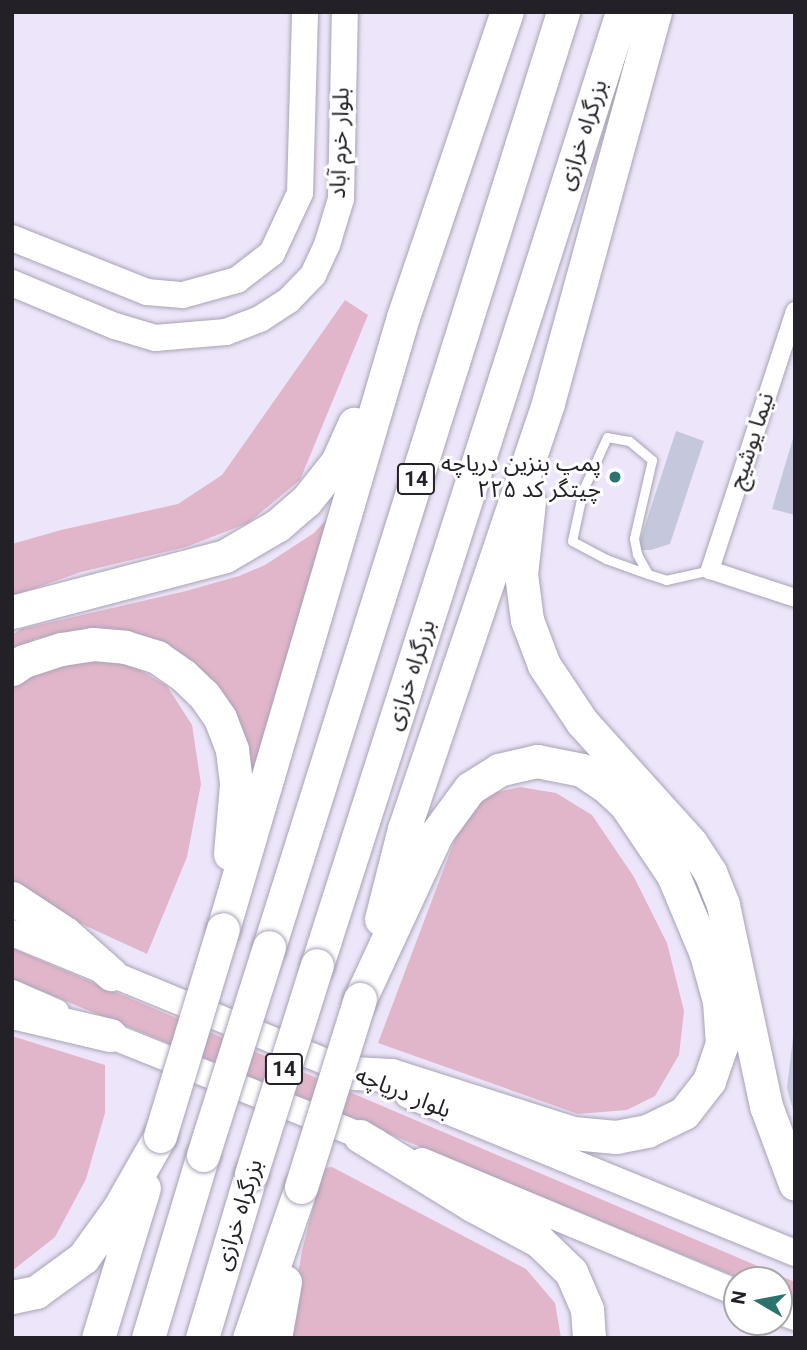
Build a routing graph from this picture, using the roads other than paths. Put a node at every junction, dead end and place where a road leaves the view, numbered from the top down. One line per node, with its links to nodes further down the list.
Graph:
1 (305, 12): 7 (main road, بلوار خرم آباد)
2 (345, 12): 8 (main road, بلوار خرم آباد)
3 (507, 12): 10 (highway)
4 (563, 12): 35 (highway, 14, bridge)
5 (622, 12): 36 (highway, بزرگراه خرازی / 14, bridge)
6 (655, 12): 12 (highway)
7 (12, 238)
8 (12, 283)
9 (795, 311): 11 (street, نیما یوشیج)
10 (402, 317): 16 (highway); 19 (highway)
11 (789, 350): 13 (street, نیما یوشیج)
12 (548, 403): 23 (highway); 29 (highway)
13 (710, 570): 14 (lane); 15 (street)
14 (648, 573): 14 (lane)
15 (795, 598)
16 (12, 612)
17 (12, 669): 19 (highway)
18 (12, 898): 21 (highway)
19 (223, 929): 27 (highway, bridge)
20 (12, 933): 21 (main road, بلوار دریاچه)
21 (111, 974): 26 (main road, بلوار دریاچه)
22 (12, 993): 25 (main road)
23 (360, 999): 26 (highway); 30 (highway, bridge)
24 (12, 1012): 25 (highway)
25 (110, 1035): 28 (main road)
26 (353, 1073): 31 (main road, بلوار دریاچه)
27 (160, 1136): 33 (highway); 34 (highway)
28 (360, 1136): 32 (main road); 39 (highway)
29 (795, 1184)
30 (301, 1187): 37 (highway); 38 (highway)
31 (795, 1253)
32 (723, 1287)
33 (12, 1297)
34 (97, 1338)
35 (148, 1338)
36 (202, 1338)
37 (249, 1338)
38 (275, 1338)
39 (589, 1338)

